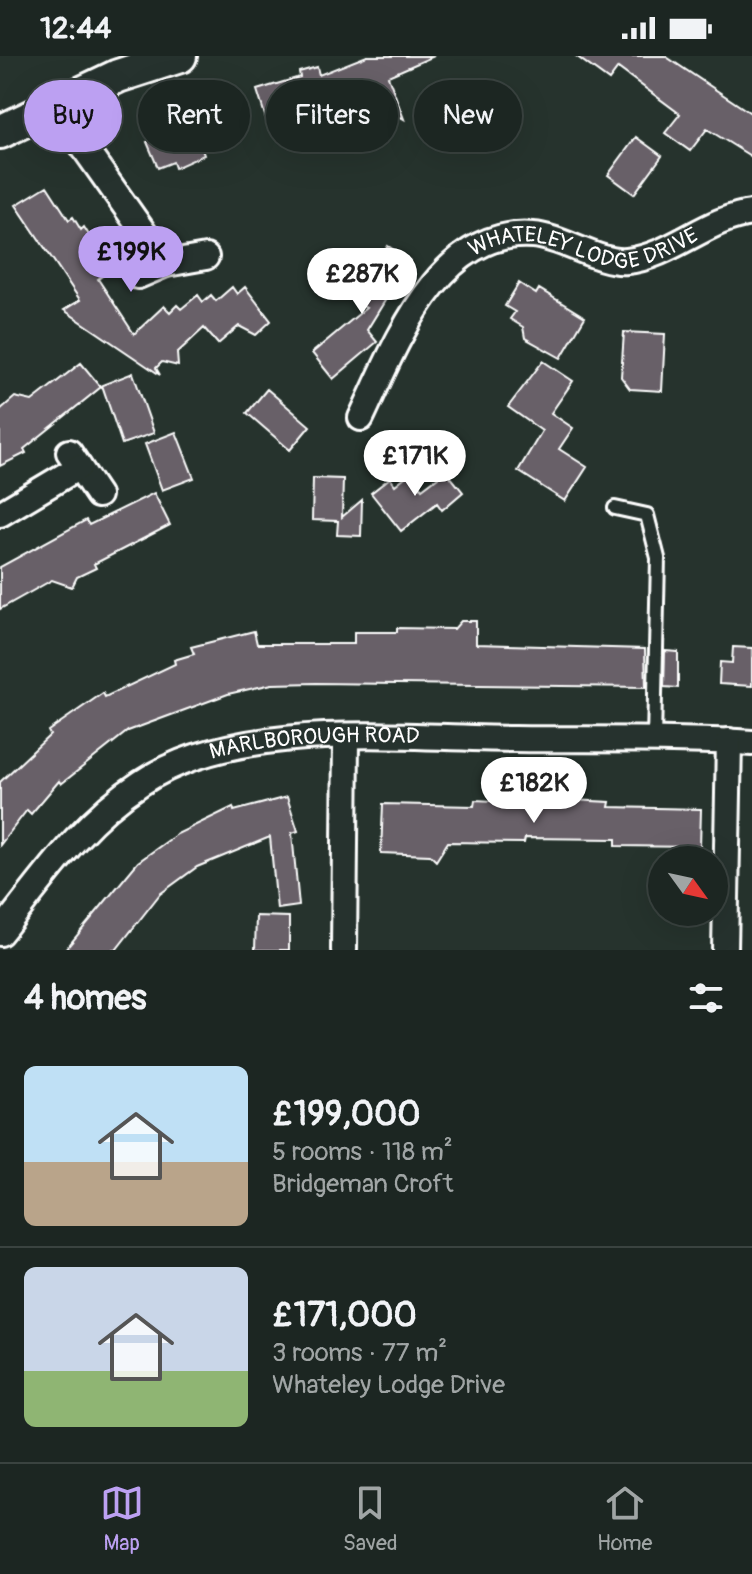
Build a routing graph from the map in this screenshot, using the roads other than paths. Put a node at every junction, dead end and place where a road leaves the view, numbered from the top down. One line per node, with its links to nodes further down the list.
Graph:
1 (180, 56): 2 (main road)
2 (109, 80)
3 (24, 119): 4 (main road)
4 (0, 132)
5 (87, 152): 8 (street)
6 (752, 213): 10 (street, WHATELEY LODGE DRIVE)
7 (206, 257): 8 (street)
8 (166, 264): 9 (street)
9 (138, 276)
10 (361, 418)
11 (98, 495): 13 (street)
12 (615, 508): 15 (lane)
13 (0, 514)
14 (346, 738): 15 (street, MARLBOROUGH ROAD); 17 (street, MARLBOROUGH ROAD); 18 (street)
15 (654, 740): 16 (street, MARLBOROUGH ROAD)
16 (740, 742): 19 (street)
17 (0, 933)
18 (344, 950)
19 (725, 950)

